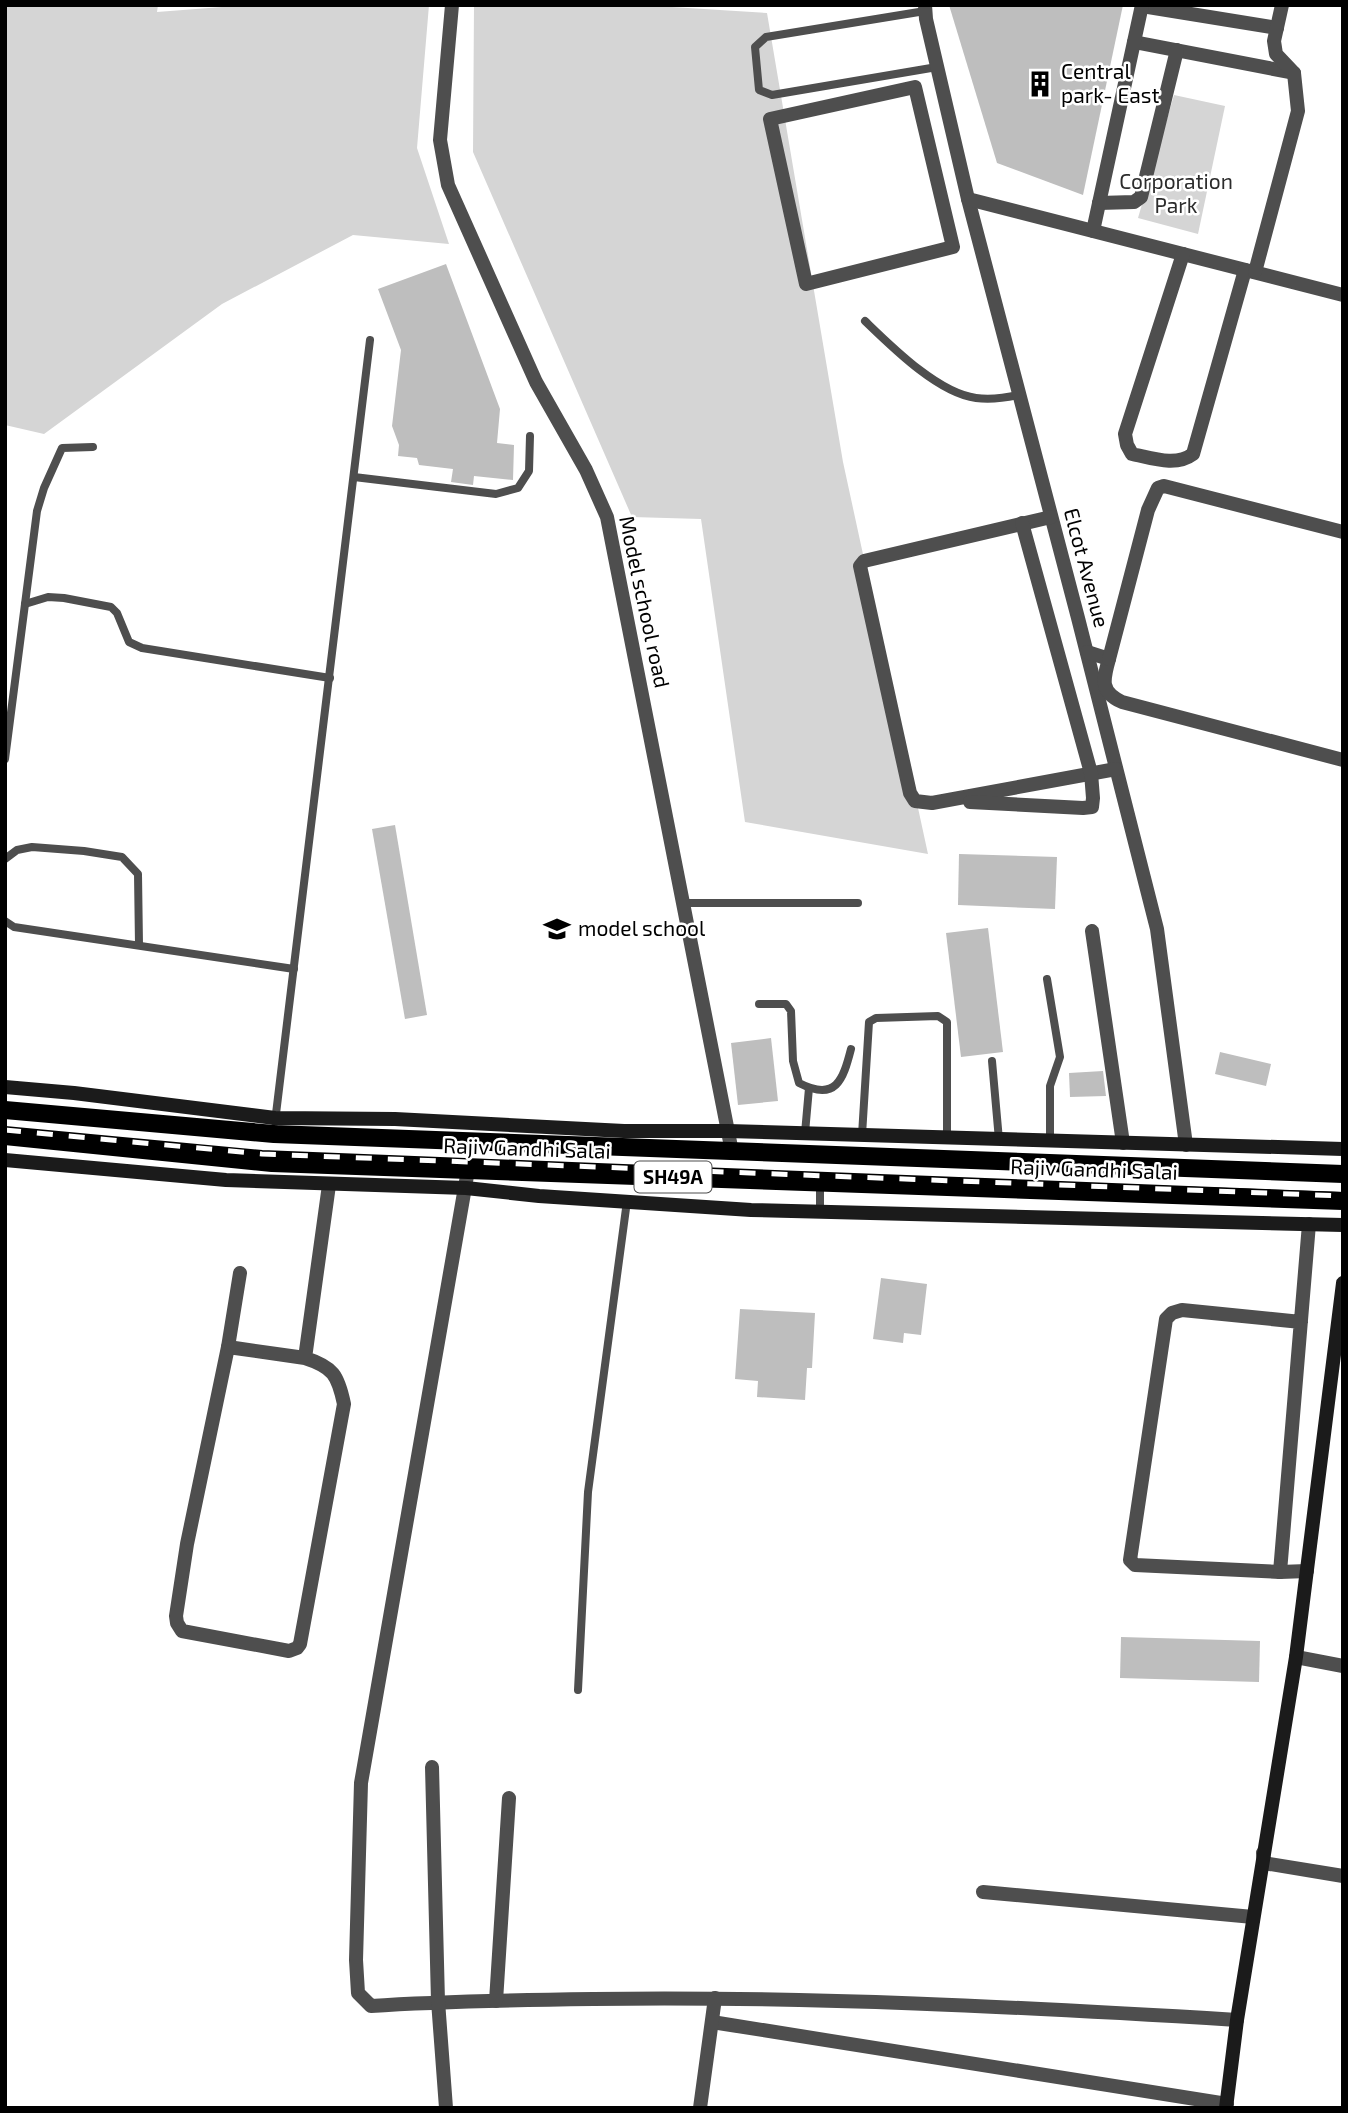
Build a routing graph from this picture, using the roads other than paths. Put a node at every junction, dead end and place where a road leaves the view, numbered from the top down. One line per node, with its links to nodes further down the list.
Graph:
1 (453, 5): 37 (street, Model school road)
2 (1142, 5): 5 (street); 6 (street)
3 (1282, 5): 5 (street)
4 (925, 8): 8 (street, Elcot Avenue); 8 (lane)
5 (1277, 28): 9 (street)
6 (1134, 42): 7 (street); 13 (street)
7 (1177, 50): 9 (street); 13 (street)
8 (937, 67): 10 (street, Elcot Avenue)
9 (1294, 73): 16 (street)
10 (959, 160): 11 (street); 12 (street, Elcot Avenue)
11 (935, 167): 11 (street)
12 (968, 199): 14 (street); 20 (street, Elcot Avenue)
13 (1099, 203): 14 (street)
14 (1093, 232): 15 (street)
15 (1183, 254): 16 (street); 16 (street)
16 (1250, 271): 17 (street)
17 (1343, 295)
18 (865, 321): 20 (lane)
19 (370, 340): 23 (lane)
20 (1019, 395): 24 (street, Elcot Avenue)
21 (530, 436): 23 (lane)
22 (93, 447): 27 (lane)
23 (355, 477): 30 (lane)
24 (1051, 517): 25 (street); 28 (street, Elcot Avenue)
25 (1022, 523): 34 (street); 35 (street)
26 (1343, 532): 29 (street)
27 (25, 604): 30 (lane); 31 (lane)
28 (1087, 652): 29 (street); 33 (street, Elcot Avenue)
29 (1109, 659): 32 (street)
30 (330, 678): 42 (lane)
31 (5, 759)
32 (1343, 760)
33 (1116, 769): 34 (street); 59 (street, Elcot Avenue)
34 (1091, 773): 35 (street); 35 (street)
35 (948, 800)
36 (5, 859): 41 (lane)
37 (683, 903): 38 (lane); 51 (street, Model school road)
38 (858, 903)
39 (5, 920): 41 (lane)
40 (1092, 931): 58 (street)
41 (139, 945): 42 (lane)
42 (294, 968): 50 (lane)
43 (1047, 979): 57 (lane)
44 (759, 1004): 48 (lane)
45 (851, 1049): 48 (lane)
46 (992, 1061): 56 (lane)
47 (5, 1087): 50 (street)
48 (809, 1088): 52 (lane)
49 (5, 1110): 50 (main road, Rajiv Gandhi Salai / SH49A)
50 (275, 1126): 51 (street); 61 (main road, Rajiv Gandhi Salai / SH49A)
51 (728, 1130): 52 (street); 61 (street, Model school road)
52 (805, 1133): 53 (street)
53 (862, 1135): 55 (street); 55 (lane)
54 (5, 1136): 66 (main road, Rajiv Gandhi Salai / SH49A)
55 (947, 1139): 56 (street)
56 (999, 1140): 57 (street)
57 (1051, 1142): 58 (street)
58 (1123, 1143): 59 (street)
59 (1186, 1145): 60 (street)
60 (1343, 1149)
61 (732, 1152): 63 (main road, Rajiv Gandhi Salai / SH49A)
62 (5, 1160): 68 (street)
63 (1054, 1164): 64 (main road, Rajiv Gandhi Salai / SH49A); 69 (main road)
64 (1090, 1165): 65 (main road, Rajiv Gandhi Salai / SH49A); 70 (main road)
65 (1343, 1174)
66 (467, 1179): 67 (main road, Rajiv Gandhi Salai / SH49A); 68 (street); 71 (street); 93 (street)
67 (820, 1182): 69 (main road, Rajiv Gandhi Salai / SH49A); 73 (lane)
68 (329, 1185): 80 (street)
69 (1054, 1191): 70 (main road, Rajiv Gandhi Salai / SH49A)
70 (1090, 1192): 72 (main road, Rajiv Gandhi Salai / SH49A)
71 (627, 1201): 73 (street); 85 (lane)
72 (1343, 1201)
73 (820, 1213): 74 (street)
74 (1309, 1224): 75 (street); 78 (street)
75 (1343, 1225)
76 (240, 1273): 79 (street)
77 (1343, 1283): 82 (street)
78 (1301, 1322): 81 (street); 81 (street)
79 (228, 1346): 80 (street); 80 (street)
80 (305, 1358)
81 (1280, 1572): 82 (street)
82 (1307, 1572): 83 (street)
83 (1296, 1657): 84 (street); 88 (street)
84 (1343, 1666)
85 (578, 1690)
86 (432, 1767): 93 (street)
87 (509, 1798): 94 (street)
88 (1263, 1853): 89 (street); 91 (street)
89 (1343, 1876)
90 (984, 1892): 91 (street)
91 (1253, 1917): 95 (street)
92 (715, 1998): 94 (street); 95 (street); 96 (street)
93 (438, 2001): 94 (street); 98 (street)
94 (496, 2001)
95 (1237, 2020): 97 (street)
96 (712, 2022): 97 (street); 99 (street)
97 (1227, 2106)
98 (446, 2108)
99 (701, 2108)

